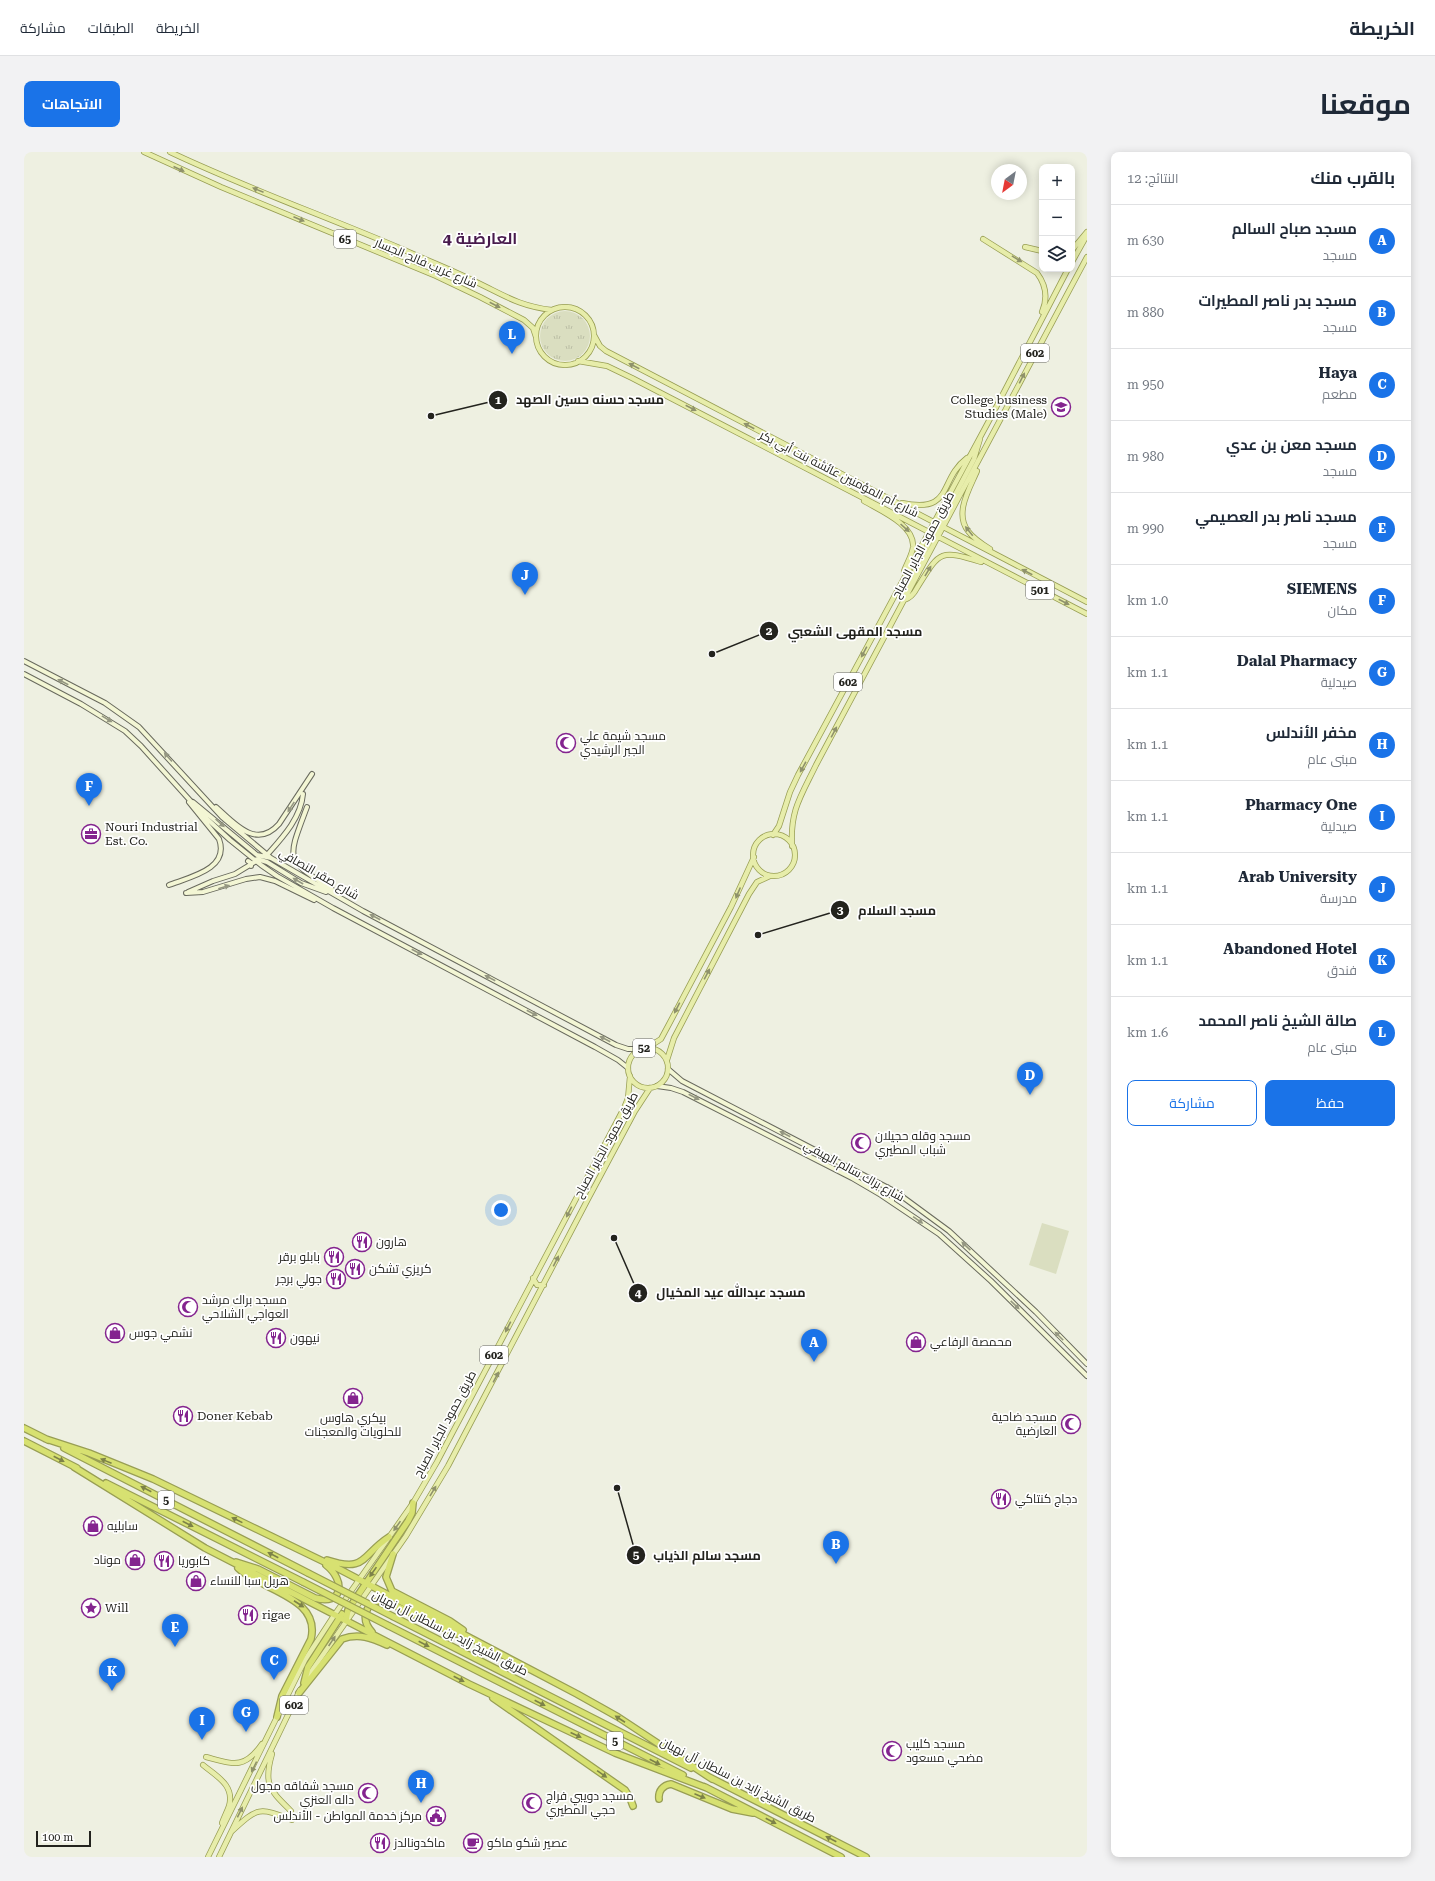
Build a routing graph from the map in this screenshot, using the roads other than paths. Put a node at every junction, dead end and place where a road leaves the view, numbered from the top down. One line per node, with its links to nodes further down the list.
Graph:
1 (144, 152): 14 (main road, شارع غريب فالح الجسار / 65, one-way to 14)
2 (170, 152): 12 (main road, شارع غريب فالح الجسار / 65, one-way to 2)
3 (1087, 232): 6 (main road)
4 (1087, 235): 9 (main road)
5 (983, 239): 15 (main road, one-way to 15)
6 (1075, 246)
7 (1025, 247): 8 (main road)
8 (1039, 250)
9 (1075, 257)
10 (1087, 257): 18 (main road, طريق حمود الجابر الصباح / 602, one-way to 10)
11 (1067, 272): 15 (main road, طريق حمود الجابر الصباح / 602)
12 (552, 310): 13 (main road, 65); 14 (main road)
13 (594, 335): 16 (main road); 21 (main road, شارع أم المؤمنين عائشة بنت أبي بكر, one-way to 13)
14 (536, 337): 16 (main road, 65)
15 (1024, 353): 17 (main road, طريق حمود الجابر الصباح / 602)
16 (578, 361): 20 (main road, شارع أم المؤمنين عائشة بنت أبي بكر, one-way to 20)
17 (981, 435): 19 (main road, طريق حمود الجابر الصباح / 602); 23 (main road)
18 (985, 450): 24 (main road, طريق حمود الجابر الصباح / 602); 28 (main road, one-way to 18)
19 (969, 456): 21 (main road); 22 (main road, طريق حمود الجابر الصباح / 602)
20 (850, 490): 25 (main road, شارع أم المؤمنين عائشة بنت أبي بكر); 30 (main road, one-way to 30)
21 (896, 502): 22 (main road, شارع أم المؤمنين عائشة بنت أبي بكر)
22 (933, 522): 23 (main road, شارع أم المؤمنين عائشة بنت أبي بكر); 25 (main road, طريق حمود الجابر الصباح / 602); 26 (main road)
23 (939, 525): 24 (main road, شارع أم المؤمنين عائشة بنت أبي بكر); 27 (main road)
24 (944, 527): 27 (main road, طريق حمود الجابر الصباح / 602); 28 (main road, شارع أم المؤمنين عائشة بنت أبي بكر / 501)
25 (928, 531): 26 (main road, شارع أم المؤمنين عائشة بنت أبي بكر); 30 (main road, طريق حمود الجابر الصباح / 602)
26 (933, 534): 27 (main road, شارع أم المؤمنين عائشة بنت أبي بكر); 31 (main road)
27 (939, 537): 29 (main road, شارع أم المؤمنين عائشة بنت أبي بكر / 501); 31 (main road, طريق حمود الجابر الصباح / 602)
28 (999, 556): 32 (main road, شارع أم المؤمنين عائشة بنت أبي بكر / 501, one-way to 28)
29 (992, 566): 31 (main road, one-way to 29); 33 (main road, شارع أم المؤمنين عائشة بنت أبي بكر / 501, one-way to 33)
30 (897, 589): 42 (main road, طريق حمود الجابر الصباح / 602, one-way to 42)
31 (904, 600): 43 (main road, طريق حمود الجابر الصباح / 602, one-way to 31)
32 (1087, 602)
33 (1087, 614)
34 (24, 662): 38 (main road, شارع صقر النصافي, one-way to 34)
35 (24, 674): 37 (main road, شارع صقر النصافي, one-way to 37)
36 (312, 774): 38 (main road, one-way to 38)
37 (174, 783): 40 (main road, شارع صقر النصافي); 49 (main road)
38 (193, 787): 44 (main road, شارع صقر النصافي)
39 (303, 794): 44 (main road)
40 (189, 799): 44 (main road, one-way to 44); 44 (main road, شارع صقر النصافي)
41 (307, 807): 52 (main road)
42 (773, 835): 43 (main road); 45 (main road)
43 (792, 846): 48 (main road, 602)
44 (261, 857): 47 (main road); 50 (main road, one-way to 44); 50 (main road, شارع صقر النصافي); 51 (main road, شارع صقر النصافي)
45 (754, 857): 48 (main road); 53 (main road, one-way to 53)
46 (248, 861): 47 (main road)
47 (251, 866): 51 (main road, one-way to 51)
48 (770, 876): 55 (main road, 602, one-way to 48)
49 (169, 885)
50 (332, 893): 52 (main road, شارع صقر النصافي)
51 (333, 908): 56 (main road, شارع صقر النصافي, one-way to 56)
52 (362, 911): 54 (main road, شارع صقر النصافي, one-way to 52)
53 (648, 1048): 54 (main road, 52); 55 (main road, 52)
54 (642, 1049): 56 (main road, 52)
55 (666, 1060): 57 (main road, 52)
56 (628, 1068): 58 (main road, 52)
57 (668, 1069): 59 (main road, 52); 61 (main road, شارع براك سالم الهيفي / 52)
58 (630, 1076): 60 (main road); 70 (main road, طريق حمود الجابر الصباح / 602, one-way to 70)
59 (657, 1086): 60 (main road); 62 (main road, شارع براك سالم الهيفي, one-way to 62)
60 (650, 1088): 72 (main road, طريق حمود الجابر الصباح / 602, one-way to 60)
61 (721, 1101): 62 (main road); 63 (main road, شارع براك سالم الهيفي / 52, one-way to 61)
62 (716, 1108): 65 (main road, شارع براك سالم الهيفي)
63 (888, 1187): 64 (main road, شارع براك سالم الهيفي / 52); 65 (main road)
64 (896, 1192): 66 (main road); 67 (main road, شارع براك سالم الهيفي / 52, one-way to 64)
65 (881, 1195): 66 (main road, شارع براك سالم الهيفي)
66 (892, 1202): 68 (main road, شارع براك سالم الهيفي, one-way to 68)
67 (986, 1266): 68 (main road); 69 (main road, شارع براك سالم الهيفي / 52)
68 (980, 1271): 71 (main road, شارع براك سالم الهيفي)
69 (997, 1276): 71 (main road); 73 (main road, شارع براك سالم الهيفي / 52, one-way to 69)
70 (534, 1278): 72 (main road); 79 (main road, طريق حمود الجابر الصباح / 602, one-way to 79)
71 (991, 1281): 74 (main road, شارع براك سالم الهيفي, one-way to 74)
72 (544, 1285): 81 (main road, طريق حمود الجابر الصباح / 602, one-way to 72)
73 (1087, 1364)
74 (1087, 1376)
75 (24, 1428): 76 (highway, طريق الشيخ زايد بن سلطان آل نهيان / 5)
76 (46, 1439): 82 (highway, one-way to 76); 100 (highway, طريق الشيخ زايد بن سلطان آل نهيان / 5, one-way to 76, bridge)
77 (24, 1442): 78 (highway, طريق الشيخ زايد بن سلطان آل نهيان / 5, one-way to 78)
78 (74, 1467): 84 (highway); 101 (highway, طريق الشيخ زايد بن سلطان آل نهيان / 5, one-way to 101, bridge)
79 (413, 1503): 80 (main road, طريق حمود الجابر الصباح / 602, one-way to 80); 86 (highway, one-way to 86)
80 (389, 1537): 82 (highway); 85 (main road, طريق حمود الجابر الصباح / 602)
81 (393, 1554): 86 (main road, طريق حمود الجابر الصباح / 602); 90 (highway)
82 (310, 1555): 83 (highway)
83 (318, 1559): 84 (highway); 85 (highway)
84 (230, 1561): 87 (highway); 95 (highway, one-way to 95)
85 (358, 1580): 86 (highway); 87 (highway)
86 (367, 1585): 88 (highway); 90 (highway)
87 (337, 1615): 88 (highway); 92 (highway); 95 (main road, 602)
88 (346, 1620): 89 (highway); 92 (main road, 602, one-way to 88)
89 (375, 1635): 90 (highway); 91 (highway)
90 (474, 1639): 100 (highway, one-way to 90)
91 (424, 1661): 93 (highway, one-way to 93); 94 (highway)
92 (304, 1683): 94 (main road, 602)
93 (478, 1688): 101 (highway, one-way to 101); 103 (highway, one-way to 103)
94 (299, 1693): 97 (main road, 602)
95 (277, 1717): 96 (main road, 602)
96 (273, 1727): 98 (main road); 107 (main road, 602, one-way to 107)
97 (280, 1734): 104 (main road); 108 (main road, 602, one-way to 97)
98 (206, 1757)
99 (203, 1765): 107 (main road)
100 (712, 1779): 112 (highway, طريق الشيخ زايد بن سلطان آل نهيان / 5, one-way to 100)
101 (707, 1788): 105 (highway, طريق الشيخ زايد بن سلطان آل نهيان / 5)
102 (659, 1799): 105 (highway, one-way to 105)
103 (633, 1806)
104 (291, 1811)
105 (758, 1814): 111 (highway, طريق الشيخ زايد بن سلطان آل نهيان / 5, one-way to 111)
106 (292, 1820): 108 (main road)
107 (221, 1830): 109 (main road, 602)
108 (229, 1834): 110 (main road, 602)
109 (208, 1857)
110 (218, 1857)
111 (841, 1857)
112 (866, 1857)

